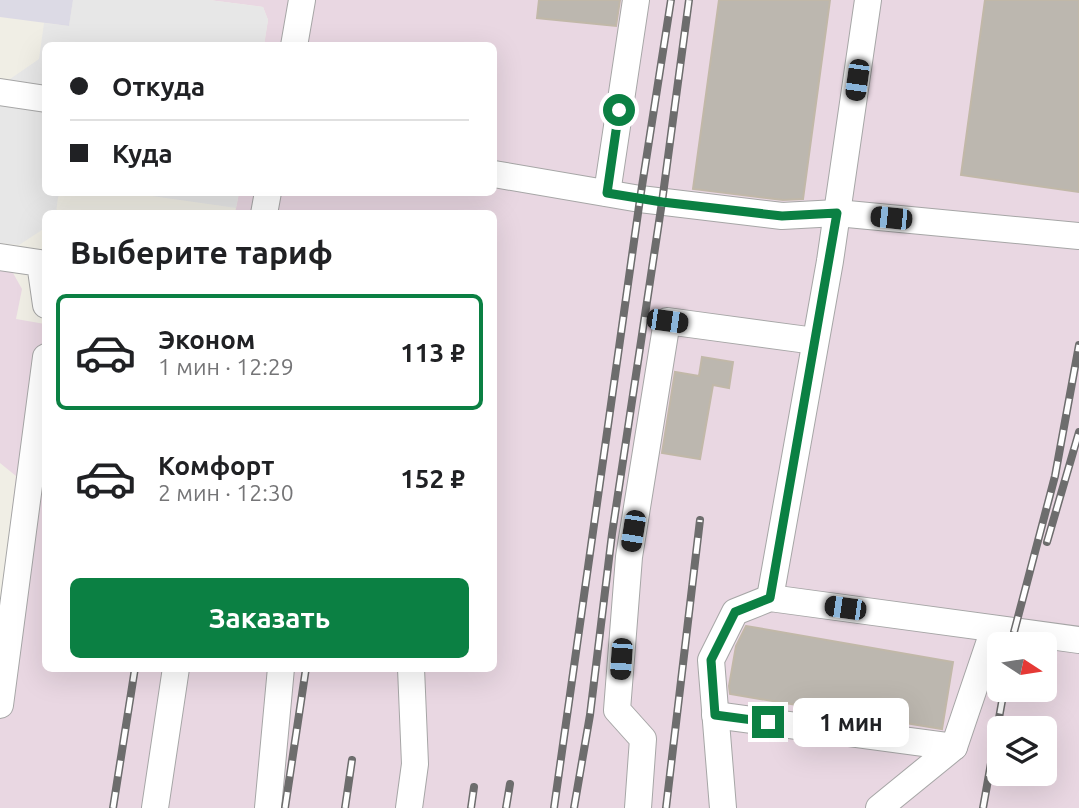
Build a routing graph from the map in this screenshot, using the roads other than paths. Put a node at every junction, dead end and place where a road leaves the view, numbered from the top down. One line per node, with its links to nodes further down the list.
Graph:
1 (302, 0): 4 (lane)
2 (636, 0): 8 (lane)
3 (868, 0): 9 (lane)
4 (295, 42)
5 (0, 92): 6 (lane)
6 (42, 98)
7 (497, 175): 8 (lane)
8 (607, 193): 9 (lane)
9 (837, 213): 10 (lane); 13 (lane)
10 (1079, 236)
11 (0, 257): 12 (lane)
12 (42, 277)
13 (816, 341): 15 (lane); 27 (lane)
14 (42, 387): 21 (lane)
15 (770, 598): 16 (lane); 22 (lane)
16 (995, 629): 17 (lane); 23 (lane)
17 (1079, 640)
18 (175, 672): 24 (lane)
19 (281, 672): 25 (lane)
20 (411, 672): 26 (lane)
21 (0, 705)
22 (715, 715): 23 (lane); 28 (lane)
23 (954, 747): 29 (lane)
24 (155, 808)
25 (268, 808)
26 (409, 808)
27 (638, 808)
28 (723, 808)
29 (879, 808)

